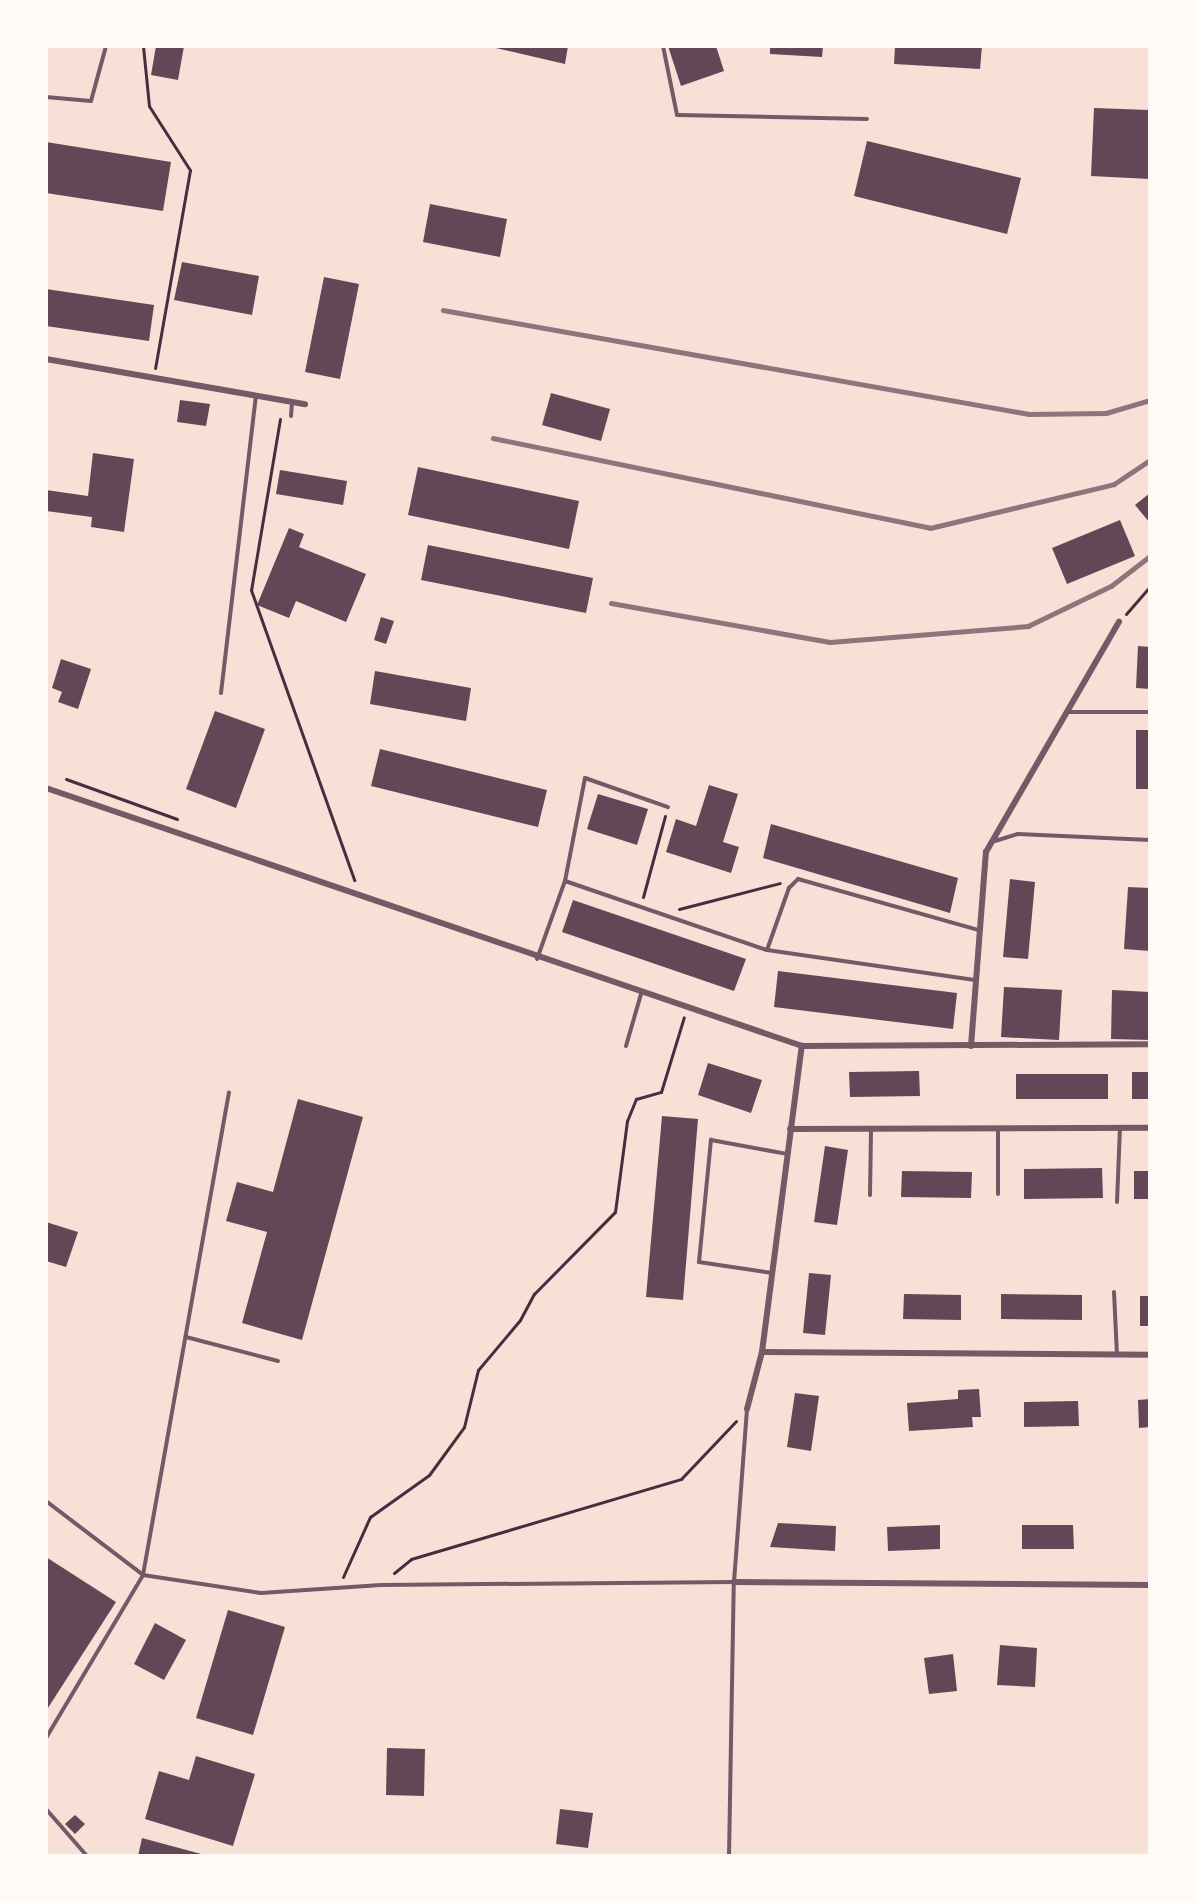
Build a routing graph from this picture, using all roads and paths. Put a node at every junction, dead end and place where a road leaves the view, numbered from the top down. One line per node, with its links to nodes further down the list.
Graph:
1 (106, 46): 4 (lane)
2 (143, 46): 7 (path)
3 (663, 46): 5 (lane)
4 (46, 97)
5 (867, 119)
6 (46, 359): 7 (street)
7 (153, 379): 8 (street)
8 (256, 397): 9 (street); 15 (lane)
9 (292, 403): 10 (street); 12 (lane)
10 (305, 404)
11 (281, 414): 24 (path)
12 (291, 416)
13 (1149, 586): 14 (path)
14 (1119, 622): 16 (street)
15 (221, 693)
16 (1065, 712): 17 (lane); 21 (street)
17 (1149, 712)
18 (46, 788): 29 (street)
19 (668, 807): 23 (lane); 25 (path)
20 (1149, 840): 21 (lane)
21 (992, 843): 27 (street)
22 (798, 879): 26 (path); 27 (lane); 28 (lane)
23 (565, 881): 25 (lane); 29 (lane)
24 (355, 882)
25 (640, 907): 26 (lane)
26 (660, 913): 28 (lane)
27 (978, 930): 30 (street)
28 (767, 950): 30 (lane)
29 (537, 959): 31 (street)
30 (975, 980): 36 (street)
31 (641, 994): 32 (street); 34 (lane)
32 (686, 1009): 35 (street); 60 (path)
33 (1149, 1044): 36 (street)
34 (626, 1046)
35 (802, 1046): 36 (street); 42 (street)
36 (971, 1046)
37 (229, 1093): 49 (lane)
38 (871, 1128): 39 (street); 42 (street); 45 (lane)
39 (998, 1128): 40 (street); 44 (lane)
40 (1120, 1128): 41 (street); 46 (lane)
41 (1149, 1128)
42 (790, 1129): 43 (street)
43 (787, 1154): 47 (street); 47 (lane)
44 (998, 1194)
45 (870, 1195)
46 (1117, 1202)
47 (772, 1273): 50 (street)
48 (1114, 1292): 51 (lane)
49 (186, 1337): 53 (lane); 56 (lane)
50 (762, 1352): 51 (street); 54 (street)
51 (1117, 1355): 52 (street)
52 (1149, 1355)
53 (278, 1361)
54 (747, 1409): 57 (lane); 58 (path)
55 (46, 1501): 56 (lane)
56 (143, 1575): 60 (lane); 61 (lane)
57 (734, 1582): 58 (lane); 59 (street); 64 (lane)
58 (381, 1585): 60 (lane)
59 (1149, 1585)
60 (339, 1587)
61 (46, 1738)
62 (46, 1809): 63 (lane)
63 (87, 1856)
64 (729, 1856)

